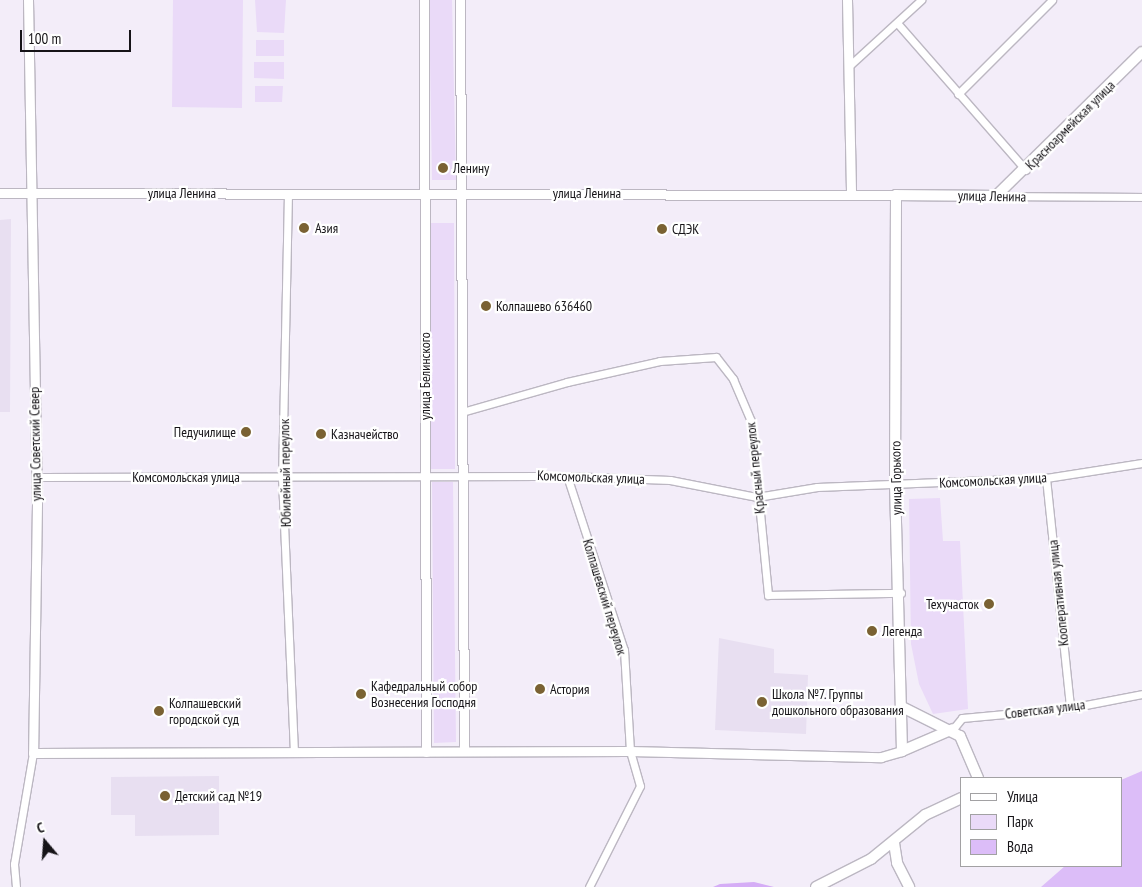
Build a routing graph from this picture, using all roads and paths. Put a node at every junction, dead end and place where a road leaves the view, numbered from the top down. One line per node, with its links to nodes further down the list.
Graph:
1 (28, 0): 13 (street, улица Советский Север)
2 (424, 0): 15 (street, улица Белинского)
3 (460, 0): 16 (street)
4 (847, 0): 9 (street)
5 (922, 0): 7 (street)
6 (1052, 0): 10 (street)
7 (898, 24): 9 (street); 10 (street)
8 (1142, 52): 11 (main road, Красноармейская улица)
9 (849, 66): 17 (street)
10 (958, 94): 11 (street)
11 (1026, 170): 19 (main road, Красноармейская улица)
12 (0, 193): 13 (street, улица Ленина)
13 (31, 193): 14 (street, улица Ленина); 26 (street, улица Советский Север)
14 (288, 193): 15 (street, улица Ленина); 27 (street, Юбилейный переулок)
15 (426, 194): 16 (street, улица Ленина); 24 (street, улица Белинского)
16 (463, 194): 17 (street, улица Ленина); 21 (street)
17 (851, 194): 18 (street, улица Ленина)
18 (896, 195): 19 (main road, улица Ленина); 29 (main road, улица Горького)
19 (996, 196): 20 (street, улица Ленина)
20 (1142, 197)
21 (462, 412): 23 (street); 30 (street, Красный переулок)
22 (1142, 463): 28 (street, Комсомольская улица)
23 (462, 474): 24 (street, Комсомольская улица); 25 (street, Комсомольская улица); 36 (street)
24 (424, 475): 27 (street, Комсомольская улица); 40 (street, улица Белинского)
25 (567, 476): 30 (street, Комсомольская улица); 37 (street, Колпашевский переулок)
26 (36, 477): 27 (street, Комсомольская улица); 41 (street, улица Советский Север)
27 (282, 478): 39 (street, Юбилейный переулок)
28 (1046, 478): 29 (street, Комсомольская улица); 34 (street, Кооперативная улица)
29 (895, 484): 30 (street, Комсомольская улица); 31 (main road, улица Горького)
30 (757, 497): 31 (street, Красный переулок)
31 (900, 593): 33 (main road, улица Горького)
32 (1142, 694): 34 (street, Советская улица)
33 (902, 707): 35 (main road); 38 (main road, улица Горького)
34 (1070, 708): 35 (street, Советская улица)
35 (953, 729): 38 (main road); 42 (main road)
36 (464, 751): 37 (street); 40 (street)
37 (630, 751): 38 (street); 46 (street, Колпашевский переулок)
38 (902, 751)
39 (294, 752): 40 (street); 41 (street)
40 (426, 752)
41 (34, 753): 45 (street, улица Советский Север)
42 (978, 777)
43 (960, 798): 44 (main road)
44 (894, 843): 47 (main road); 48 (main road)
45 (16, 887)
46 (589, 887)
47 (816, 887)
48 (908, 887)

